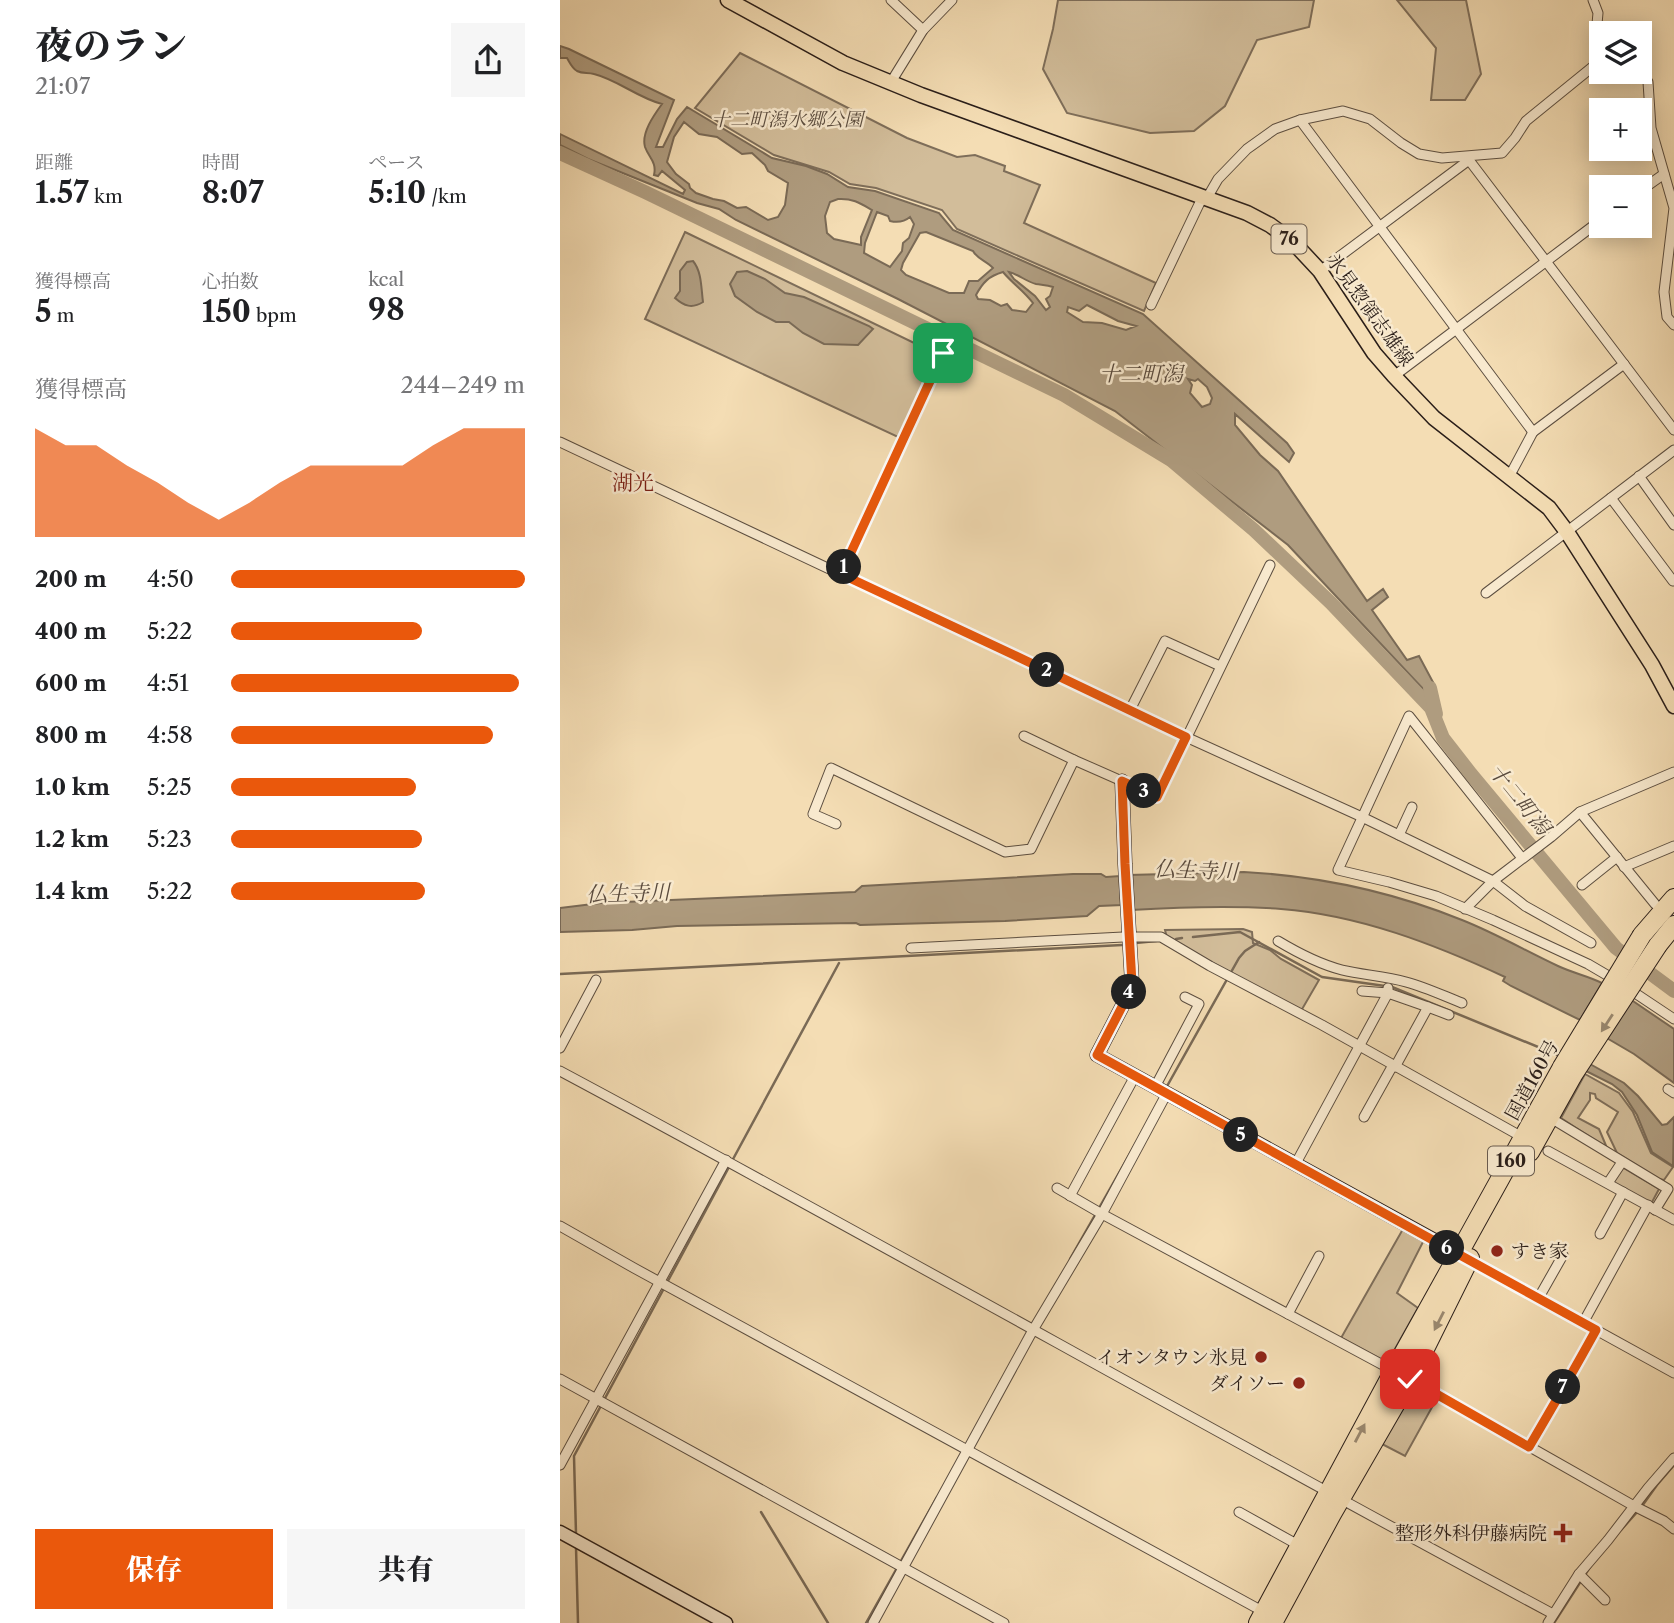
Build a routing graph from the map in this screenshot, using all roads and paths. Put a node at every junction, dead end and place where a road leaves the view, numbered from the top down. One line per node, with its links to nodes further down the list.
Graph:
1 (728, 0): 8 (main road, 氷見惣領志雄線 / 76)
2 (891, 0): 6 (street)
3 (952, 0): 6 (street)
4 (1593, 0): 5 (street)
5 (1597, 21)
6 (923, 30): 8 (street)
7 (1589, 70): 11 (street)
8 (891, 82): 14 (main road, 氷見惣領志雄線 / 76)
9 (1648, 84): 12 (street)
10 (1300, 120): 11 (street); 14 (street); 15 (street)
11 (1469, 158): 15 (street); 17 (street)
12 (1664, 174): 13 (street); 20 (street)
13 (1652, 182)
14 (1205, 197): 18 (main road, 氷見惣領志雄線 / 76); 19 (street)
15 (1380, 226): 18 (street); 21 (street)
16 (1589, 229): 17 (street)
17 (1546, 260): 21 (street); 23 (street)
18 (1320, 271): 24 (main road, 氷見惣領志雄線 / 76)
19 (1151, 305)
20 (1674, 325)
21 (1455, 329): 24 (street); 26 (street)
22 (943, 353): 35 (street)
23 (1624, 364): 25 (street); 26 (street)
24 (1394, 376): 30 (main road, 氷見惣領志雄線 / 76)
25 (1674, 430)
26 (1533, 432): 30 (street)
27 (560, 442): 35 (street)
28 (1674, 450): 29 (street)
29 (1639, 476): 31 (street); 32 (street)
30 (1509, 477): 33 (main road, 氷見惣領志雄線 / 76)
31 (1611, 498): 33 (street); 36 (street)
32 (1674, 525)
33 (1567, 532): 37 (street); 39 (main road, 氷見惣領志雄線 / 76)
34 (1270, 565): 38 (street)
35 (841, 574): 40 (street)
36 (1673, 581)
37 (1486, 593)
38 (1220, 666): 40 (street); 42 (street)
39 (1674, 706)
40 (1130, 710): 42 (street)
41 (1024, 736): 43 (street)
42 (1186, 737): 45 (street); 48 (street)
43 (1074, 760): 45 (street); 49 (street)
44 (1674, 772): 47 (street)
45 (1122, 781): 79 (street)
46 (1412, 807): 50 (street)
47 (1580, 812): 52 (street); 53 (street)
48 (1362, 817): 50 (street); 53 (street); 59 (street)
49 (836, 824)
50 (1399, 835): 55 (street)
51 (1674, 846): 54 (street)
52 (1616, 857): 54 (street); 56 (street)
53 (1522, 858): 55 (street)
54 (1624, 867): 58 (street)
55 (1493, 881): 59 (street); 63 (street)
56 (1581, 885)
57 (1674, 898): 61 (highway, 国道160号 / 160)
58 (1655, 904)
59 (1465, 909): 73 (street)
60 (1674, 925): 61 (highway, 国道160号 / 160)
61 (1650, 940): 78 (highway, 国道160号 / 160, bridge)
62 (1278, 941): 65 (street)
63 (1591, 943)
64 (911, 947): 74 (street)
65 (1390, 978): 68 (street); 70 (street)
66 (596, 980): 75 (street)
67 (1362, 991): 68 (street)
68 (1388, 993): 71 (street); 74 (street)
69 (1185, 997): 80 (street)
70 (1462, 1003)
71 (1429, 1007): 72 (street); 76 (street)
72 (1449, 1015)
73 (1674, 1019)
74 (1359, 1046): 76 (street); 87 (street)
75 (560, 1048)
76 (1394, 1066): 81 (street); 83 (street)
77 (560, 1071): 85 (street)
78 (1567, 1071): 82 (highway, 国道160号 / 160); 99 (highway, 国道160号 / 160)
79 (1135, 1076): 80 (street); 91 (street)
80 (1161, 1090): 87 (street); 93 (street)
81 (1364, 1117)
82 (1549, 1117): 86 (street); 99 (highway, 国道160号 / 160)
83 (1515, 1133)
84 (1548, 1151): 88 (street)
85 (726, 1160): 100 (street); 105 (street)
86 (1622, 1161): 88 (street); 92 (street)
87 (1295, 1165): 99 (street)
88 (1608, 1183): 90 (street)
89 (1057, 1188): 91 (street)
90 (1623, 1192): 92 (street); 96 (street)
91 (1070, 1196): 93 (street)
92 (1651, 1208): 94 (street); 103 (street)
93 (1102, 1214): 102 (street); 105 (street)
94 (1674, 1220)
95 (560, 1226): 100 (street)
96 (1600, 1234)
97 (1563, 1255): 101 (street)
98 (1319, 1256): 102 (street)
99 (1465, 1257): 101 (street); 107 (highway, 国道160号 / 160)
100 (660, 1282): 109 (street); 111 (street)
101 (1538, 1298): 103 (street)
102 (1288, 1314): 107 (street)
103 (1583, 1323): 104 (street)
104 (1596, 1330): 106 (street); 110 (street)
105 (1033, 1331): 111 (street); 114 (street)
106 (1674, 1372)
107 (1402, 1375): 110 (street); 114 (highway, 国道160号 / 160)
108 (560, 1379): 109 (street)
109 (596, 1399): 113 (street); 120 (street)
110 (1529, 1447): 115 (street)
111 (968, 1449): 120 (street); 124 (street)
112 (1674, 1458): 115 (street)
113 (560, 1465)
114 (1334, 1497): 119 (highway, 国道160号 / 160); 123 (street); 124 (highway, 国道160号 / 160)
115 (1634, 1506): 117 (street); 121 (street)
116 (1239, 1512): 119 (street)
117 (1674, 1530)
118 (560, 1532): 125 (street)
119 (1300, 1546): 124 (highway, 国道160号 / 160)
120 (902, 1567): 126 (street); 127 (street)
121 (1579, 1574): 122 (street); 123 (street)
122 (1605, 1600)
123 (1551, 1619)
124 (1271, 1620)
125 (726, 1623)
126 (873, 1623)
127 (1004, 1623)

